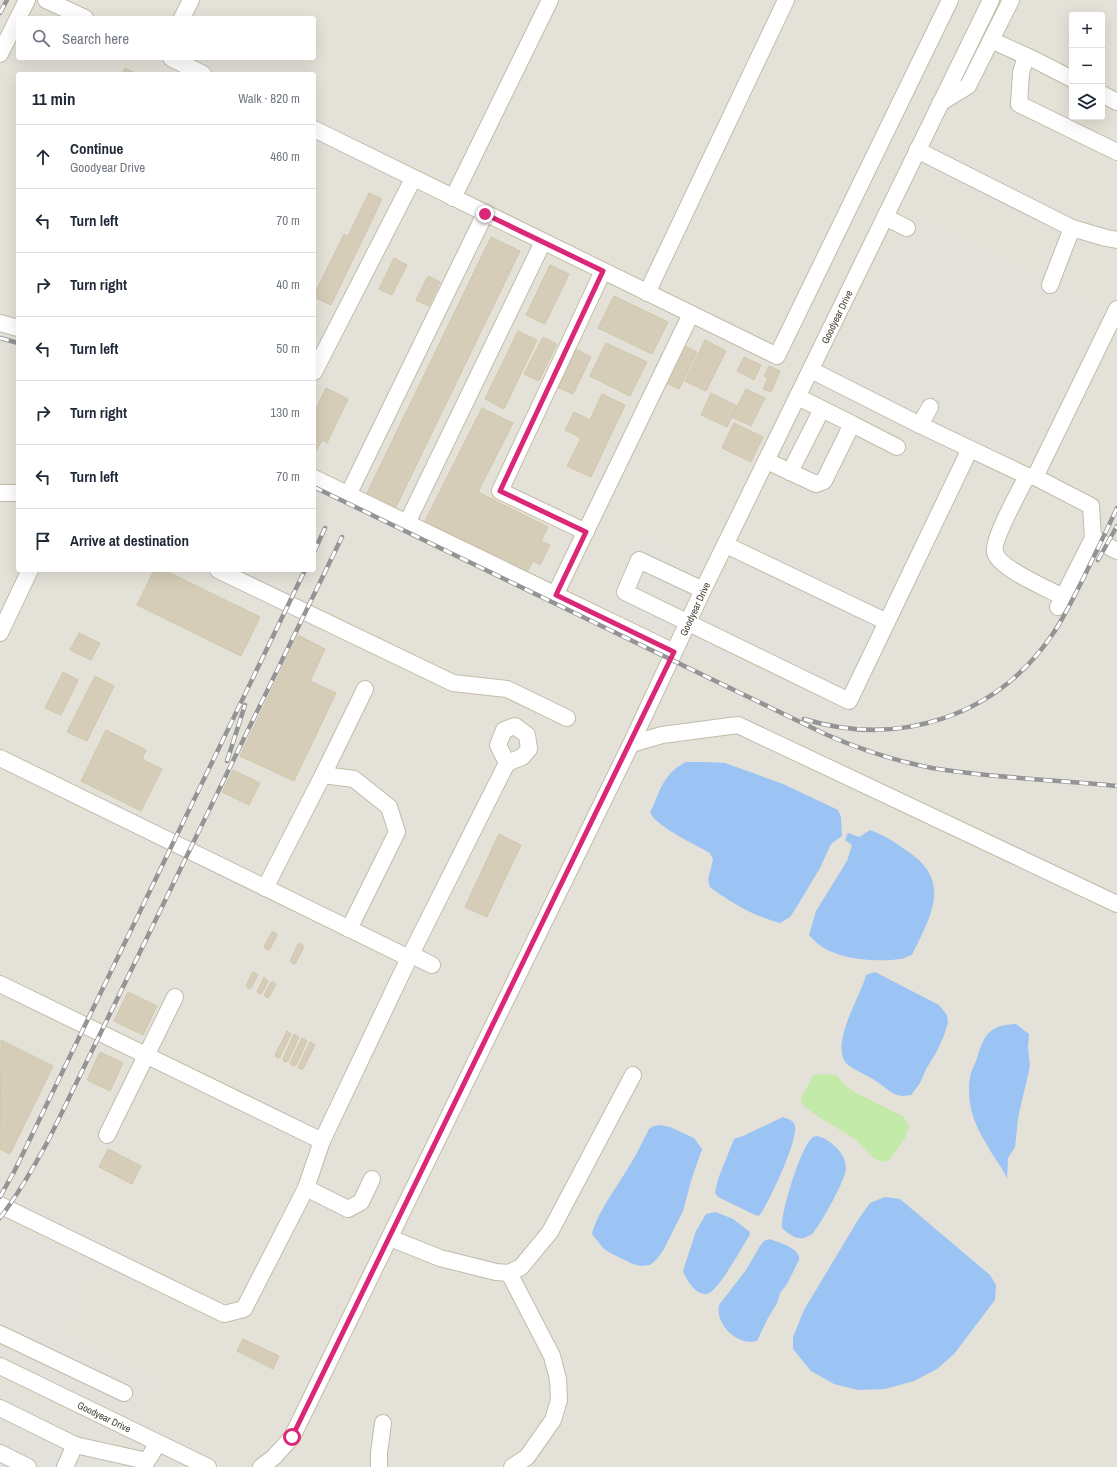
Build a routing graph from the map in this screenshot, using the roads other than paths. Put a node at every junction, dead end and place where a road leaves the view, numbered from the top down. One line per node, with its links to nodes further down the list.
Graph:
1 (27, 0): 9 (street)
2 (46, 0): 10 (street)
3 (191, 0): 11 (street)
4 (550, 0): 26 (street)
5 (786, 0): 35 (street)
6 (950, 0): 37 (street)
7 (991, 0): 21 (street, Goodyear Drive)
8 (1011, 0): 13 (street)
9 (19, 16)
10 (81, 16)
11 (183, 16)
12 (16, 22): 14 (street)
13 (991, 40): 15 (street); 21 (street)
14 (0, 54)
15 (1026, 56): 18 (street); 24 (street)
16 (174, 60): 17 (street)
17 (199, 72)
18 (1069, 78)
19 (1105, 96): 20 (street)
20 (1117, 102)
21 (940, 103): 23 (street, Goodyear Drive)
22 (316, 131): 25 (street)
23 (917, 150): 28 (street, Goodyear Drive); 30 (street)
24 (1117, 152)
25 (413, 179): 26 (street); 40 (street)
26 (453, 198): 27 (street)
27 (485, 214): 32 (street); 55 (street)
28 (885, 217): 29 (street); 41 (street, Goodyear Drive)
29 (907, 228)
30 (1072, 228): 31 (street); 34 (street)
31 (1117, 240)
32 (542, 242): 33 (street); 56 (street)
33 (603, 271): 35 (street); 57 (street)
34 (1050, 285)
35 (647, 293): 37 (street)
36 (1117, 309): 51 (street)
37 (691, 314): 57 (street)
38 (0, 323): 39 (street)
39 (16, 327)
40 (316, 368)
41 (811, 370): 42 (street, Goodyear Drive); 46 (street)
42 (798, 397): 44 (street); 49 (street, Goodyear Drive)
43 (930, 407): 46 (street)
44 (822, 409): 45 (street); 50 (street)
45 (852, 424): 47 (street); 50 (street)
46 (920, 425): 48 (street)
47 (897, 447)
48 (970, 449): 51 (street); 65 (street)
49 (767, 461): 50 (street); 59 (street, Goodyear Drive)
50 (790, 472)
51 (1031, 477): 58 (street); 58 (street)
52 (316, 479): 55 (street)
53 (0, 493): 54 (street)
54 (16, 493)
55 (348, 495): 56 (street)
56 (407, 523): 64 (street)
57 (586, 532): 64 (street)
58 (1093, 538): 60 (street)
59 (726, 545): 63 (street, Goodyear Drive); 65 (street)
60 (1117, 551)
61 (29, 572): 67 (street)
62 (222, 572): 70 (street)
63 (703, 590): 66 (street, Goodyear Drive); 66 (street)
64 (556, 595): 68 (street)
65 (887, 622): 66 (street)
66 (688, 623): 68 (street, Goodyear Drive)
67 (0, 633)
68 (674, 652): 71 (street, Goodyear Drive)
69 (364, 689): 74 (street)
70 (568, 718)
71 (631, 744): 76 (street); 89 (street, Goodyear Drive)
72 (0, 758): 75 (street)
73 (507, 763): 78 (street)
74 (323, 775): 75 (street); 77 (street)
75 (265, 888): 77 (street)
76 (1117, 904)
77 (349, 929): 78 (street)
78 (409, 958): 79 (street); 85 (street)
79 (432, 965)
80 (0, 984): 82 (street)
81 (175, 997): 82 (street)
82 (146, 1055): 84 (street); 85 (street)
83 (633, 1075): 90 (street)
84 (107, 1135)
85 (322, 1141): 87 (street)
86 (372, 1179): 87 (street)
87 (306, 1188): 88 (street)
88 (0, 1205)
89 (390, 1238): 90 (street); 99 (street, Goodyear Drive)
90 (509, 1273): 105 (street)
91 (0, 1334): 93 (street)
92 (0, 1366): 96 (street, Goodyear Drive)
93 (124, 1393)
94 (0, 1408): 97 (street)
95 (383, 1423): 104 (street)
96 (158, 1443): 97 (street); 102 (street, Goodyear Drive)
97 (75, 1444): 101 (street)
98 (0, 1453): 100 (street)
99 (278, 1462): 103 (street, Goodyear Drive)
100 (28, 1467)
101 (65, 1467)
102 (208, 1467)
103 (261, 1467)
104 (379, 1467)
105 (512, 1467)

